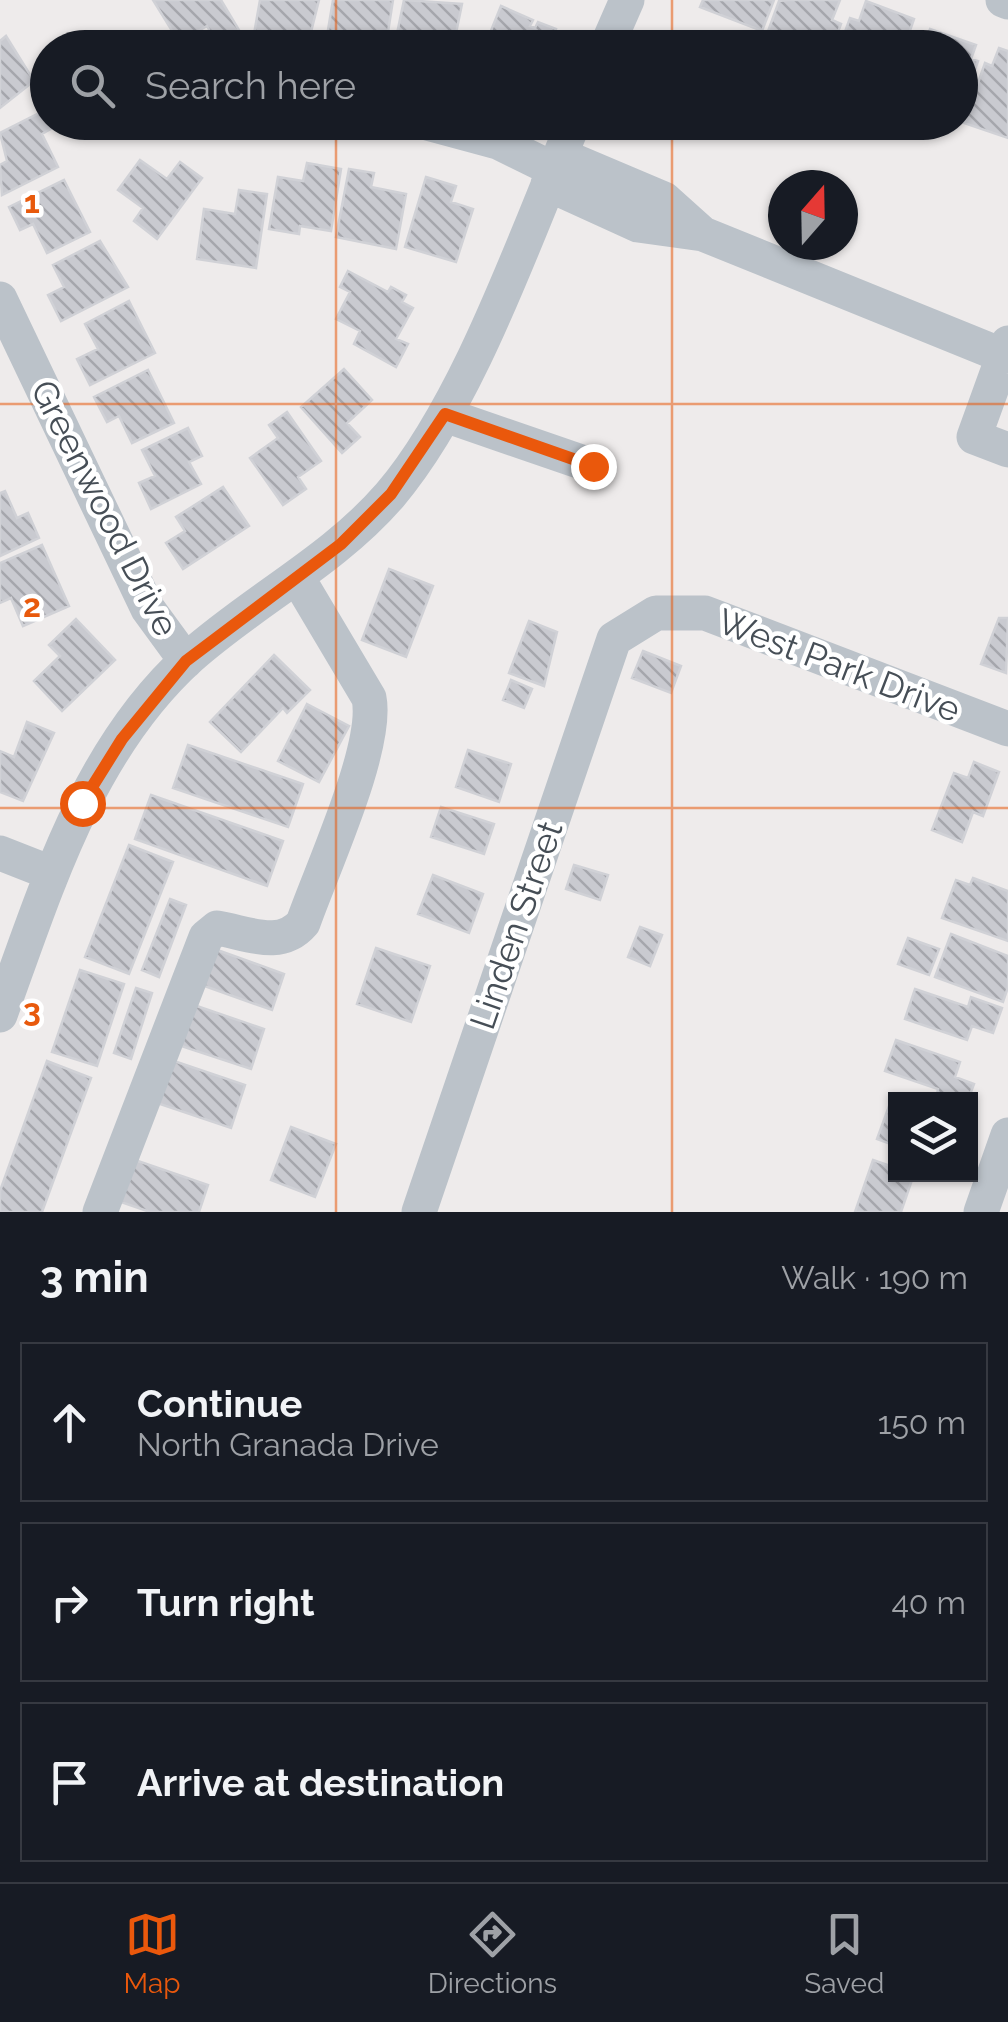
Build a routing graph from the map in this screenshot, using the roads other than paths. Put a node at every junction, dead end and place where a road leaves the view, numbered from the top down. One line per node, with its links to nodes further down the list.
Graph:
1 (627, 0): 2 (street)
2 (614, 30)
3 (491, 140): 4 (street)
4 (559, 158): 6 (street); 7 (street)
5 (0, 299): 12 (street, Greenwood Drive)
6 (1006, 350): 8 (street)
7 (445, 414): 9 (street); 10 (street)
8 (1008, 450)
9 (593, 466)
10 (297, 577): 12 (street); 18 (street)
11 (614, 638): 13 (street, West Park Drive); 19 (street, Linden Street)
12 (186, 661): 15 (street)
13 (1008, 730)
14 (0, 853): 15 (street)
15 (51, 874): 16 (street)
16 (0, 1015)
17 (1008, 1135): 20 (street)
18 (100, 1212)
19 (418, 1212)
20 (980, 1212)

